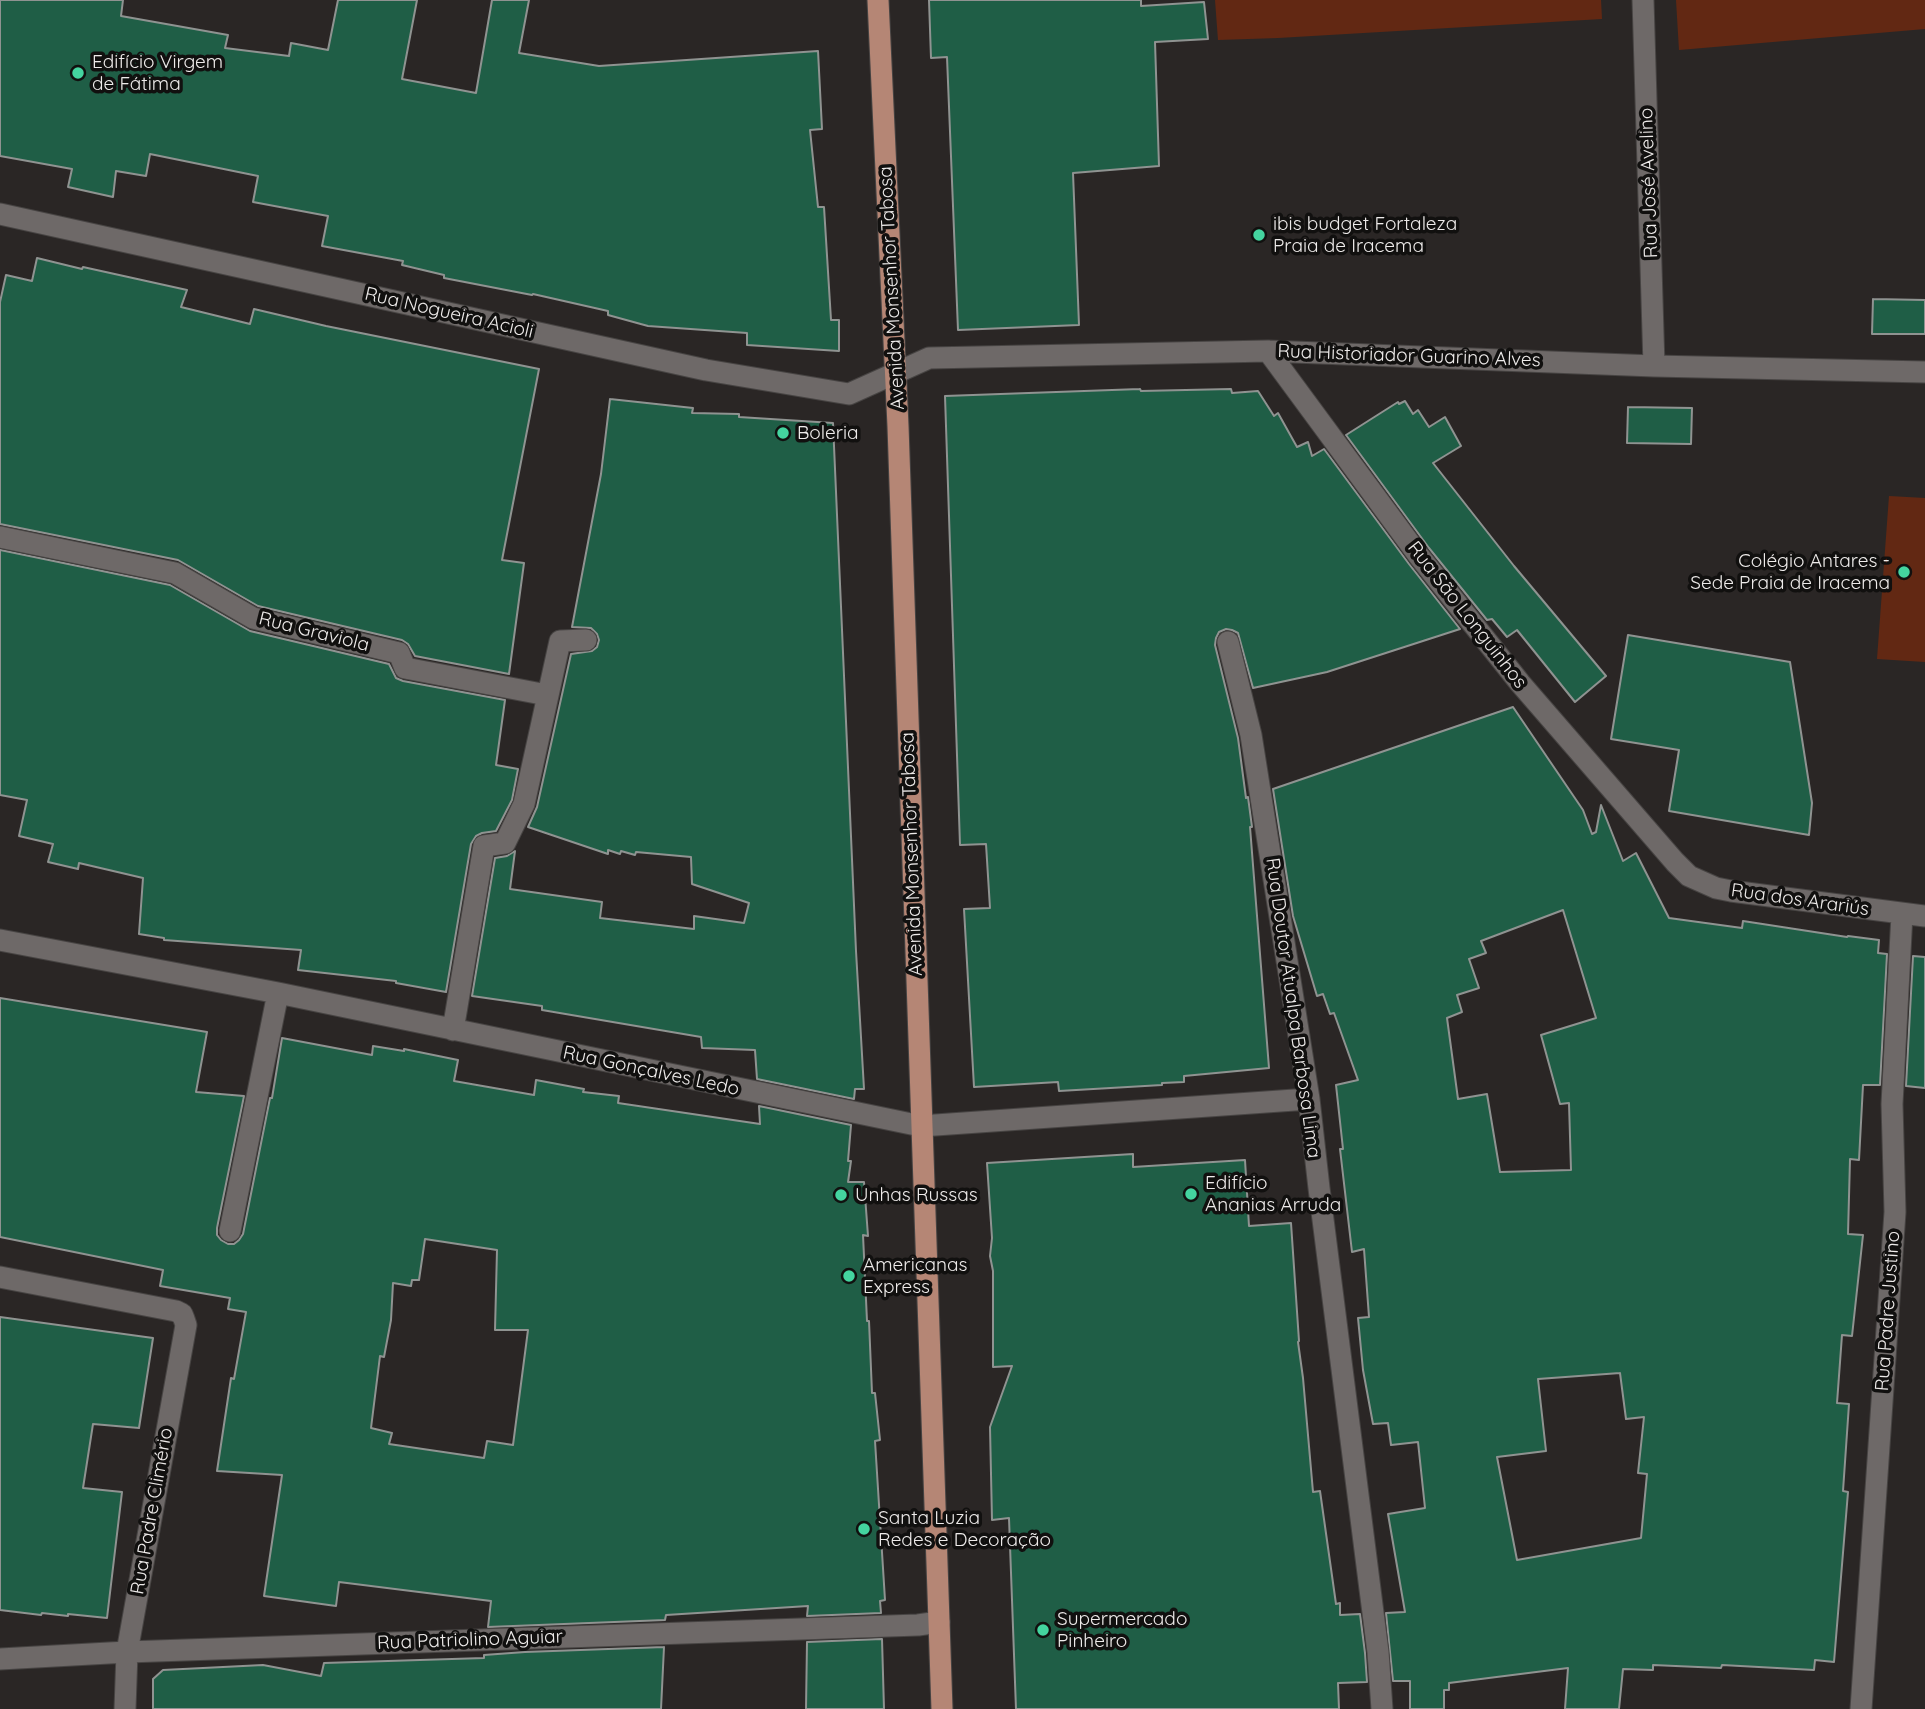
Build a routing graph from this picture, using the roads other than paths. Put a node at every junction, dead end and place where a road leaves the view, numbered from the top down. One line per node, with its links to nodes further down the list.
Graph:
1 (878, 0): 7 (main road, Avenida Monsenhor Tabosa)
2 (1643, 0): 5 (street, Rua José Avelino)
3 (0, 214): 7 (street, Rua Nogueira Acioli)
4 (1268, 351): 5 (street, Rua Historiador Guarino Alves); 7 (street, Rua Historiador Guarino Alves); 12 (street, Rua São Longuinhos)
5 (1654, 366): 6 (street, Rua Historiador Guarino Alves)
6 (1925, 372)
7 (896, 373): 19 (main road, Avenida Monsenhor Tabosa)
8 (0, 537): 11 (street, Rua Graviola)
9 (586, 640): 11 (street)
10 (1228, 642): 18 (street, Rua Doutor Atualpa Barbosa Lima)
11 (547, 695): 17 (street)
12 (1681, 867): 13 (street, Rua dos Arariús)
13 (1902, 914): 14 (street, Rua dos Arariús); 28 (street, Rua Padre Justino)
14 (1925, 916)
15 (0, 940): 16 (street, Rua Gonçalves Ledo)
16 (278, 993): 17 (street, Rua Gonçalves Ledo); 20 (street)
17 (453, 1030): 19 (street, Rua Gonçalves Ledo)
18 (1309, 1099): 19 (street, Rua Gonçalves Ledo); 27 (street, Rua Doutor Atualpa Barbosa Lima)
19 (921, 1126): 22 (main road, Avenida Monsenhor Tabosa)
20 (230, 1231)
21 (0, 1277): 23 (street, Rua Padre Climério)
22 (939, 1622): 23 (street, Rua Patriolino Aguiar); 26 (main road, Avenida Monsenhor Tabosa)
23 (127, 1652): 24 (street, Rua Patriolino Aguiar); 25 (street, Rua Padre Climério)
24 (0, 1659)
25 (125, 1709)
26 (942, 1709)
27 (1382, 1709)
28 (1861, 1709)

